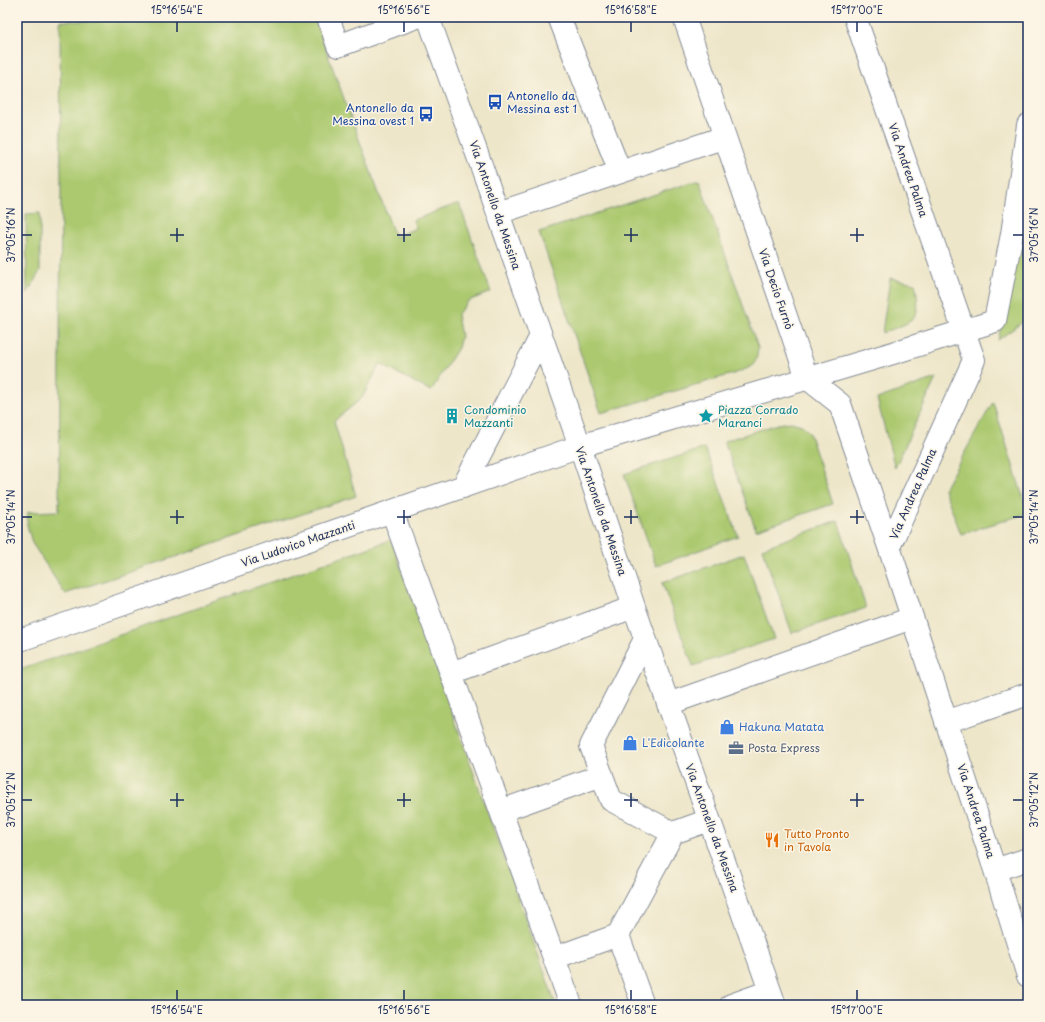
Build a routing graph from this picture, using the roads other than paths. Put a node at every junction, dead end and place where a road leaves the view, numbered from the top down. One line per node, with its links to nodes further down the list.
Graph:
1 (328, 17): 2 (street)
2 (417, 17)
3 (428, 17): 10 (street, Via Antonello da Messina)
4 (560, 17): 9 (street)
5 (684, 17): 8 (street, Via Decio Furnò)
6 (855, 17): 11 (street, Via Andrea Palma)
7 (1028, 125): 11 (street, Via Ludovico Mazzanti)
8 (725, 137): 9 (street); 13 (street, Via Decio Furnò)
9 (620, 172): 10 (street)
10 (498, 213): 12 (street, Via Antonello da Messina)
11 (964, 330): 13 (street, Via Ludovico Mazzanti); 17 (street, Via Andrea Palma)
12 (541, 336): 14 (street, Via Antonello da Messina); 15 (street)
13 (806, 378): 14 (street, Via Ludovico Mazzanti); 17 (street)
14 (580, 446): 15 (street, Via Ludovico Mazzanti); 18 (street, Via Antonello da Messina)
15 (464, 486): 16 (street, Via Ludovico Mazzanti)
16 (392, 512): 20 (street, Via Ludovico Mazzanti); 22 (street)
17 (889, 547): 19 (street, Via Andrea Palma)
18 (634, 607): 21 (street, Via Antonello da Messina); 22 (street)
19 (912, 618): 24 (street); 25 (street, Via Andrea Palma)
20 (18, 639)
21 (645, 639): 24 (street, Via Antonello da Messina); 26 (street)
22 (451, 673): 27 (street)
23 (1028, 694): 25 (street)
24 (668, 704): 28 (street, Via Antonello da Messina)
25 (946, 722): 31 (street, Via Andrea Palma)
26 (602, 775): 27 (street); 29 (street)
27 (501, 811): 33 (street)
28 (709, 820): 29 (street); 35 (street, Via Antonello da Messina)
29 (673, 833): 32 (street)
30 (1028, 859): 31 (street)
31 (995, 870): 34 (street, Via Andrea Palma)
32 (618, 935): 33 (street); 37 (street)
33 (554, 958): 36 (street)
34 (1028, 976)
35 (772, 998): 38 (street)
36 (571, 1005)
37 (644, 1005)
38 (731, 1005)

